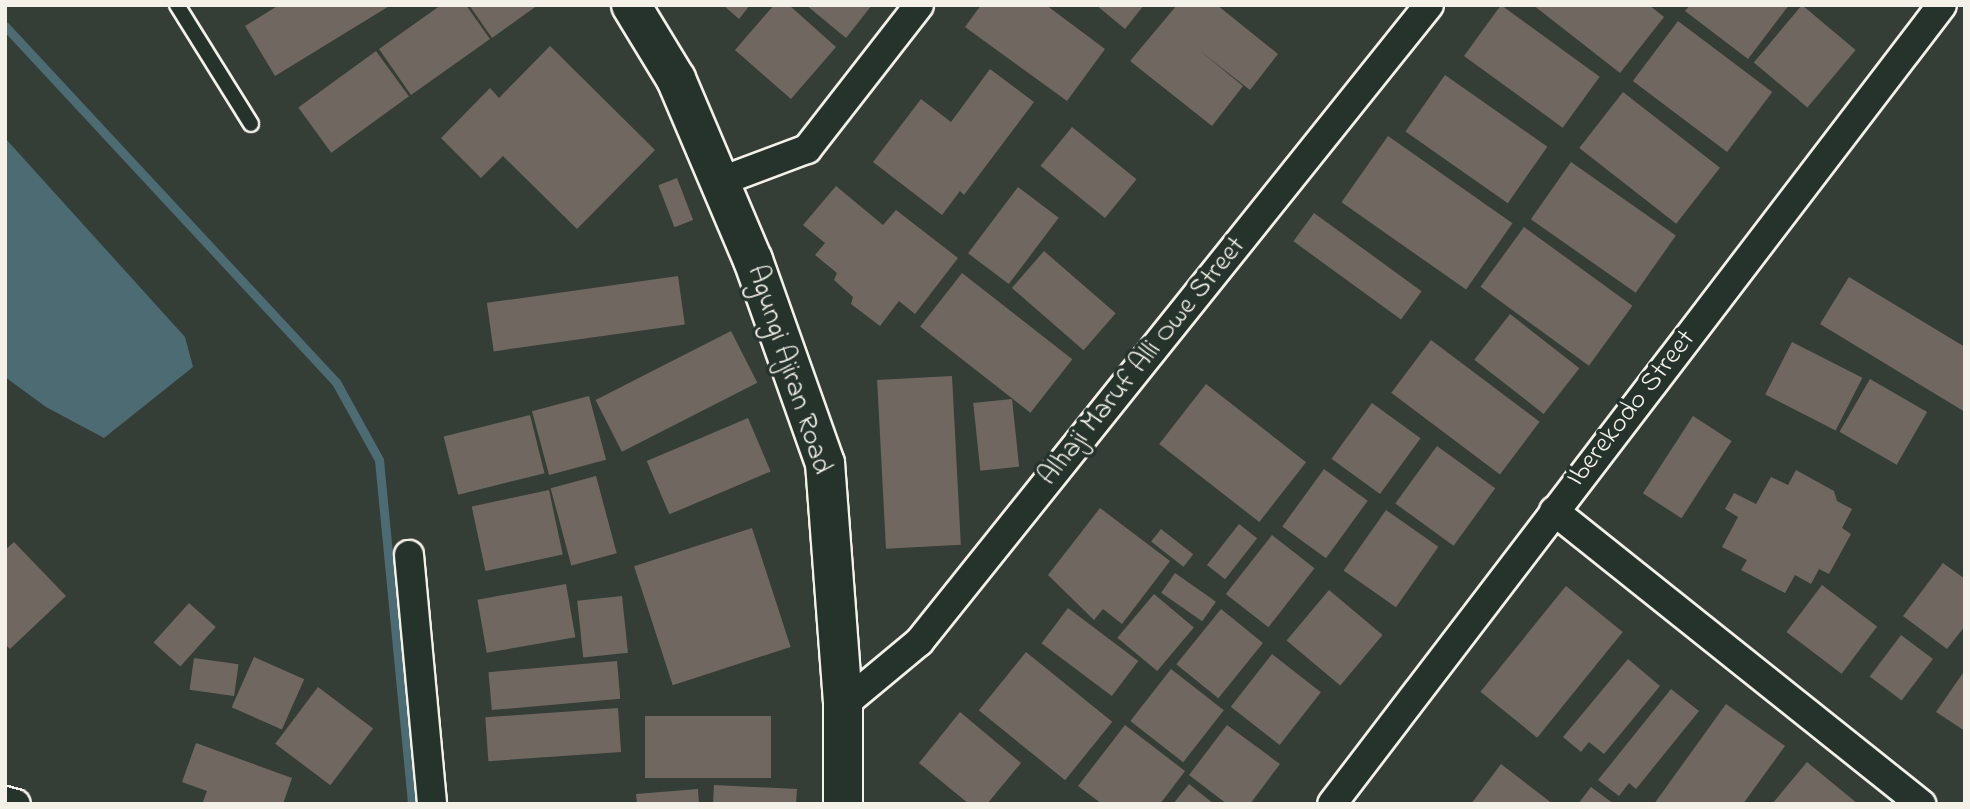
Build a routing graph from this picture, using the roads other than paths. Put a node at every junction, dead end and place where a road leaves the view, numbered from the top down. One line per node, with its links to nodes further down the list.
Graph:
1 (177, 5): 6 (lane)
2 (631, 5): 7 (street, Agungi Ajiran Road)
3 (919, 5): 7 (street)
4 (1429, 5): 10 (street, Alhaji Maruf Alli Owe Street)
5 (1932, 9): 8 (street, Iberekodo Street)
6 (251, 124)
7 (719, 182): 10 (street, Agungi Ajiran Road)
8 (1554, 511): 15 (street, Iberekodo Street); 16 (street)
9 (409, 555): 13 (street)
10 (843, 705): 14 (street, Agungi Ajiran Road)
11 (5, 801): 12 (street)
12 (16, 804)
13 (432, 804)
14 (843, 804)
15 (1332, 804)
16 (1921, 804)

